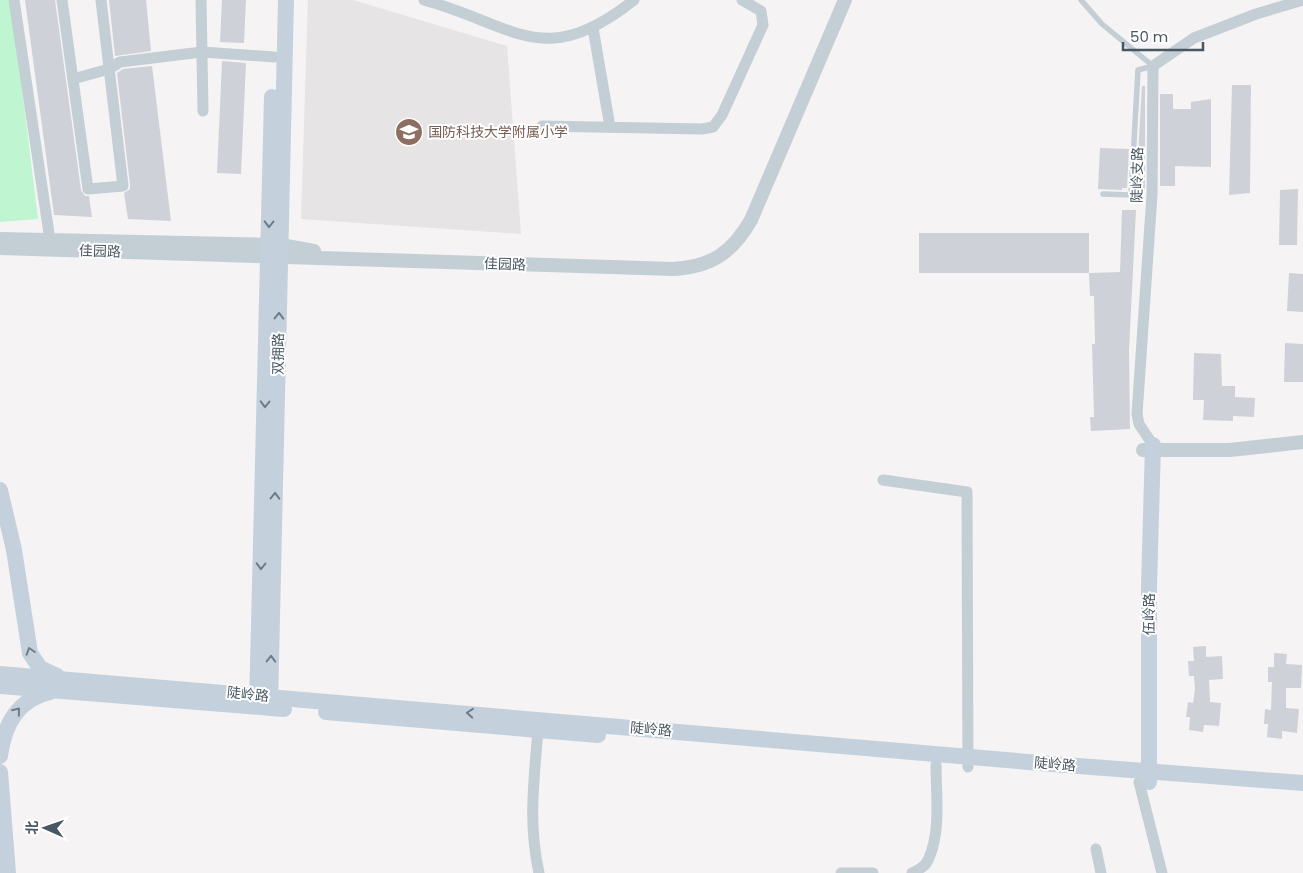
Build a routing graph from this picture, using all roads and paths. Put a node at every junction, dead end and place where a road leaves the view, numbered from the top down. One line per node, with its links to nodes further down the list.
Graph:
1 (14, 0): 26 (street)
2 (62, 0): 20 (street)
3 (101, 0): 19 (street)
4 (201, 0): 16 (street)
5 (275, 0): 17 (main road, 双拥路)
6 (286, 0): 28 (main road, 双拥路)
7 (424, 0): 14 (street)
8 (634, 0): 15 (street)
9 (742, 0): 23 (street)
10 (835, 0): 28 (street, 佳园路)
11 (845, 0): 28 (street, 佳园路)
12 (1080, 0): 18 (lane)
13 (1303, 0): 18 (street)
14 (436, 2): 15 (street)
15 (593, 28): 23 (street)
16 (202, 52): 17 (street); 19 (street); 21 (street)
17 (274, 57): 28 (main road, 双拥路, one-way to 28)
18 (1153, 66): 24 (lane); 31 (street, 陡岭支路)
19 (109, 70): 20 (street); 20 (street)
20 (73, 79)
21 (203, 111)
22 (542, 126): 23 (street)
23 (610, 127)
24 (1103, 194)
25 (0, 238): 26 (street, 佳园路)
26 (50, 240): 28 (street, 佳园路)
27 (0, 248): 28 (street, 佳园路)
28 (275, 251): 37 (main road, 双拥路)
29 (1303, 437): 31 (street)
30 (1303, 442): 31 (street)
31 (1148, 448): 43 (main road, 伍岭路)
32 (883, 480): 40 (street)
33 (0, 490): 35 (main road, one-way to 33)
34 (0, 674): 35 (main road, 陡岭路)
35 (66, 685): 36 (main road, 陡岭路); 37 (main road, 陡岭路); 39 (main road, one-way to 35)
36 (0, 686)
37 (264, 701): 38 (main road, 陡岭路); 40 (main road, 陡岭路, one-way to 37)
38 (538, 730): 41 (main road, 陡岭路); 48 (street)
39 (0, 756)
40 (968, 762): 41 (main road, 陡岭路); 43 (main road, 陡岭路)
41 (936, 764): 51 (street)
42 (0, 772): 47 (main road)
43 (1144, 777): 44 (main road, 陡岭路); 45 (main road, 陡岭路); 53 (street)
44 (1303, 783)
45 (1303, 793)
46 (1096, 849): 52 (street)
47 (8, 873)
48 (539, 873)
49 (841, 873): 50 (street)
50 (874, 873)
51 (912, 873)
52 (1101, 873)
53 (1162, 873)

